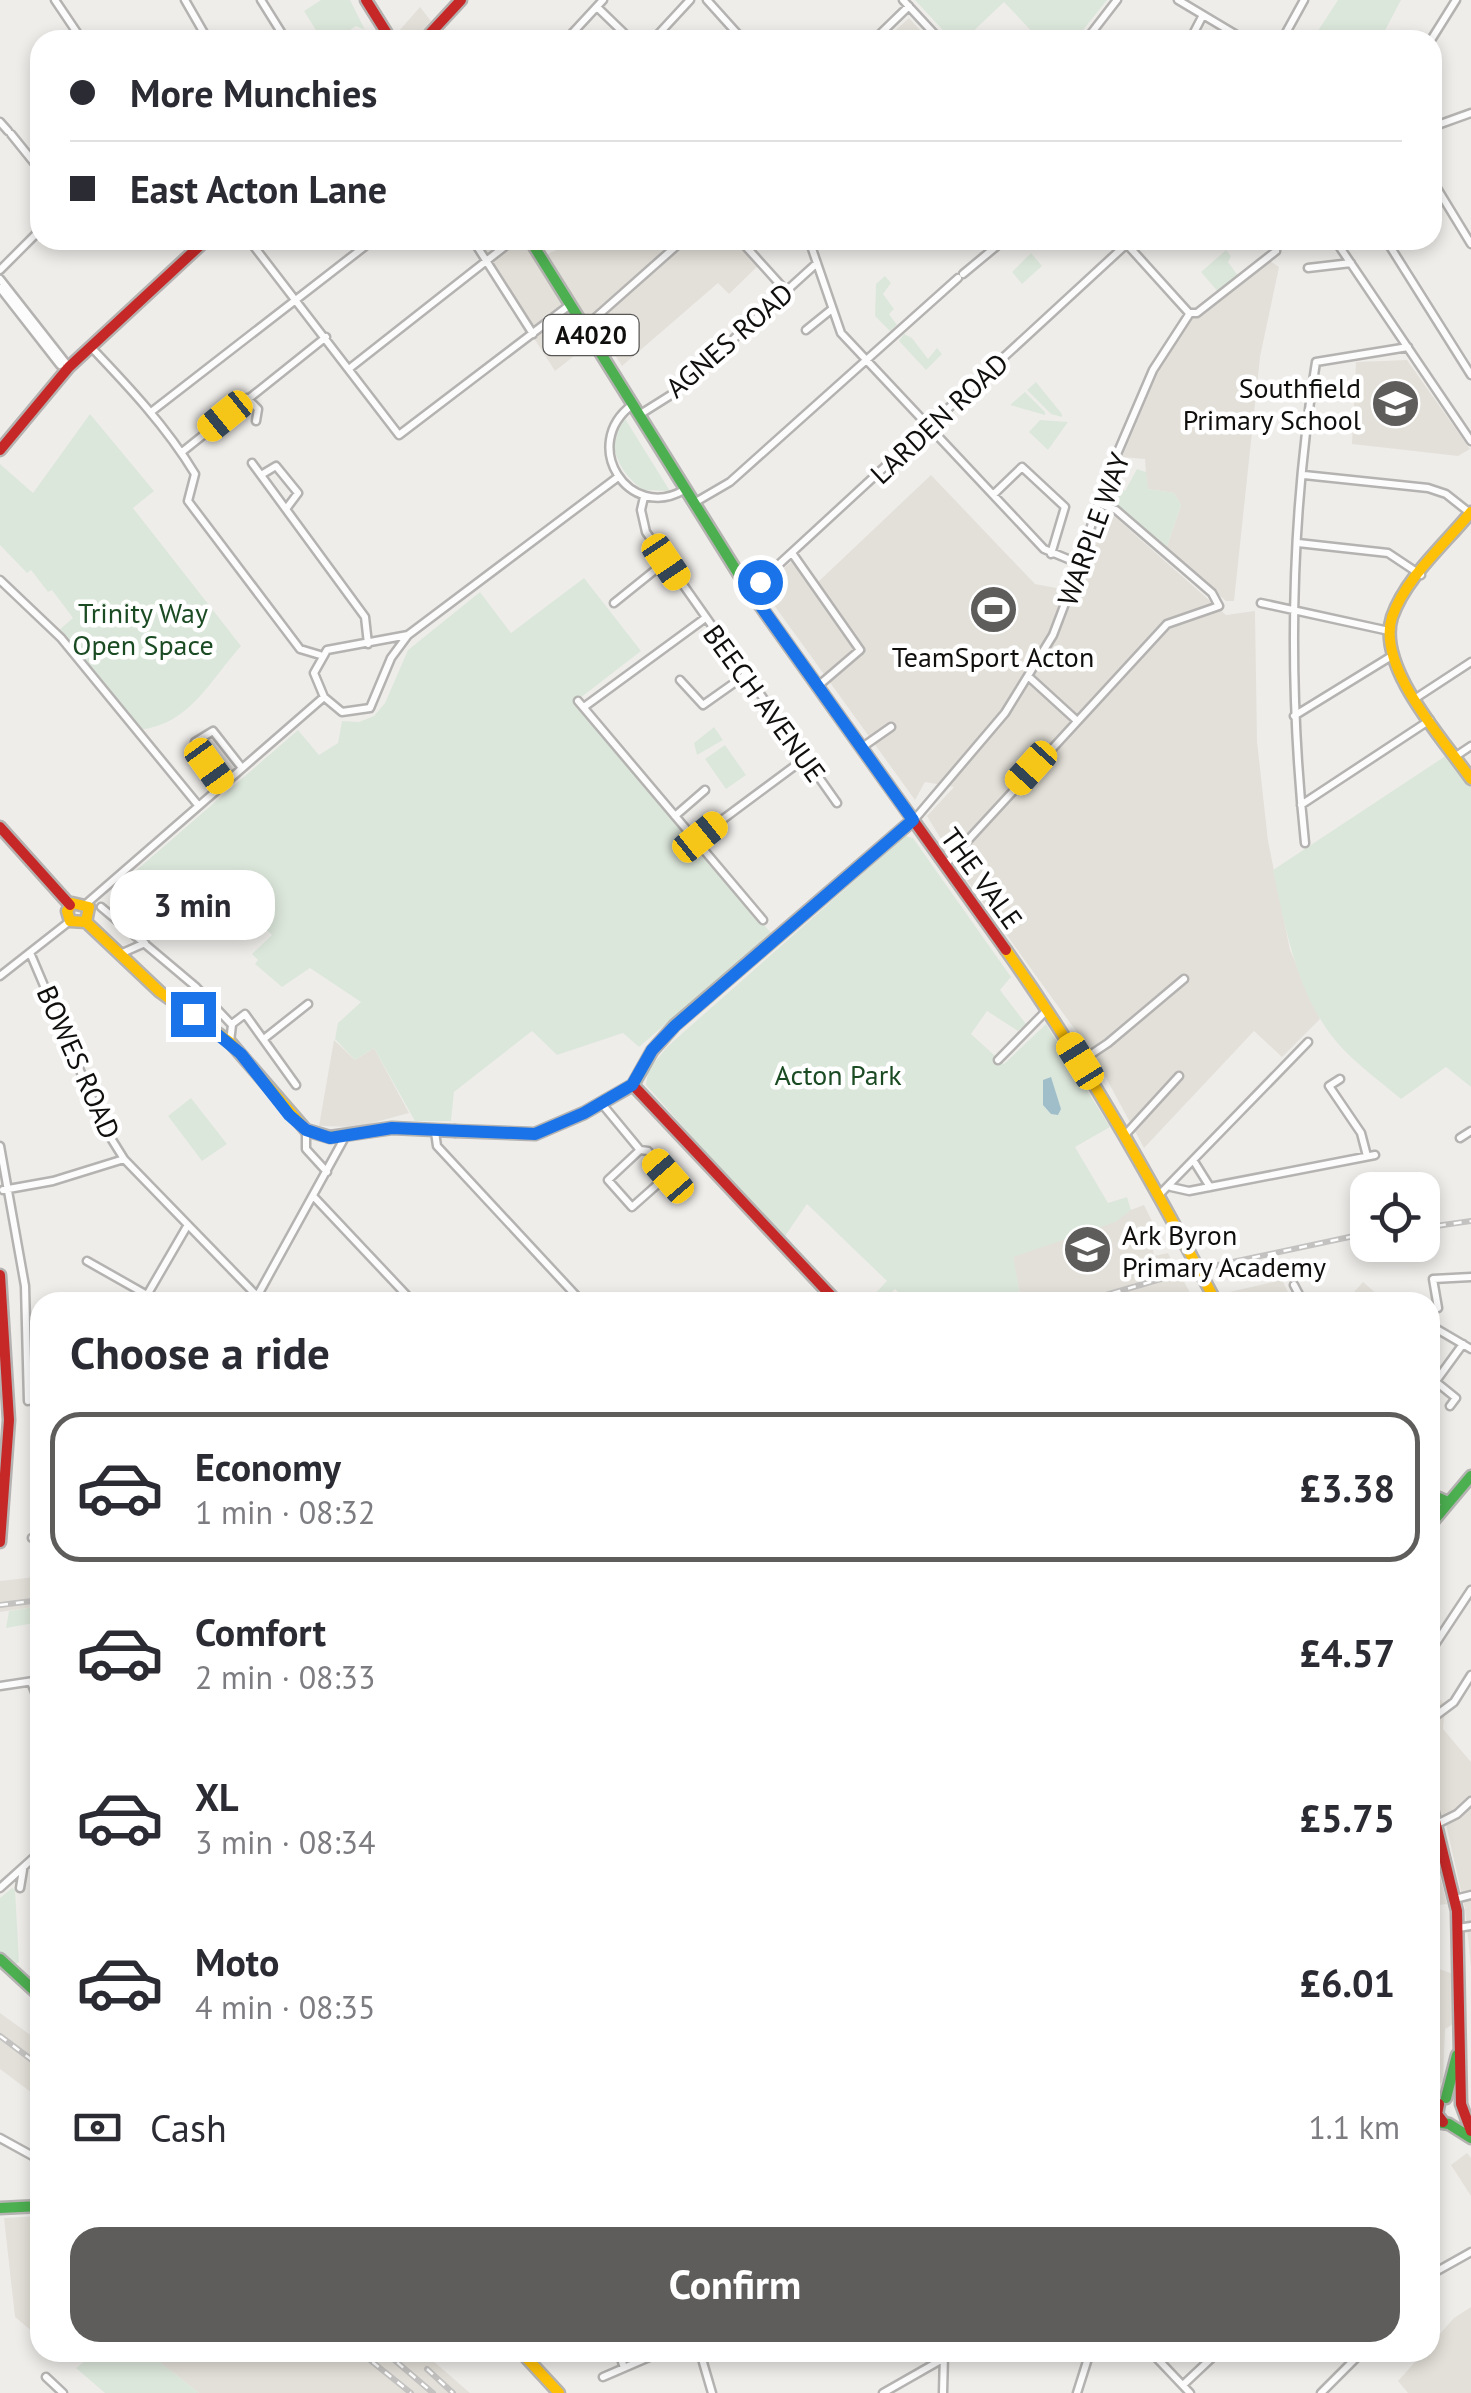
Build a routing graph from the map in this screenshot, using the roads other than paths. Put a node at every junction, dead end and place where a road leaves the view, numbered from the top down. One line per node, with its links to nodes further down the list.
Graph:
1 (55, 0): 16 (street)
2 (185, 0): 17 (street)
3 (261, 0): 18 (street)
4 (366, 0): 19 (main road)
5 (461, 0): 20 (main road)
6 (603, 0): 14 (street)
7 (690, 0): 23 (street)
8 (707, 0): 24 (street)
9 (1116, 0): 27 (street)
10 (1178, 0): 15 (street)
11 (1304, 0): 30 (street)
12 (1456, 0): 31 (street)
13 (906, 3): 25 (street); 26 (street)
14 (596, 7): 21 (street); 22 (street)
15 (1203, 15): 28 (street); 29 (street)
16 (75, 30)
17 (202, 30)
18 (280, 30)
19 (385, 30)
20 (433, 30)
21 (575, 30)
22 (620, 30)
23 (662, 30)
24 (735, 30)
25 (883, 30)
26 (931, 30)
27 (1094, 30)
28 (1195, 30)
29 (1228, 30)
30 (1288, 30)
31 (1438, 30)
32 (1471, 113): 34 (street)
33 (0, 122): 35 (street)
34 (1442, 123)
35 (30, 158)
36 (1442, 196): 38 (street)
37 (30, 240): 58 (street)
38 (1471, 244)
39 (195, 250): 70 (main road)
40 (257, 250): 62 (street)
41 (361, 250): 62 (street)
42 (480, 250): 54 (street)
43 (501, 250): 54 (street)
44 (537, 250): 63 (main road, THE VALE / A4020)
45 (671, 250): 66 (street)
46 (749, 250): 61 (street)
47 (813, 250): 55 (street)
48 (990, 250): 72 (street)
49 (1118, 250): 81 (street, LARDEN ROAD)
50 (1134, 250): 65 (street)
51 (1276, 250): 65 (street, WARPLE WAY)
52 (1342, 250): 56 (street)
53 (1392, 250): 75 (street)
54 (488, 260): 68 (street); 74 (street)
55 (816, 263): 61 (street, AGNES ROAD); 64 (street)
56 (1351, 264): 57 (street); 71 (street)
57 (1308, 268)
58 (0, 270)
59 (0, 280): 73 (street)
60 (0, 288): 73 (street)
61 (786, 291): 79 (street, AGNES ROAD)
62 (298, 300): 69 (street); 78 (street)
63 (572, 304): 66 (main road, THE VALE / A4020); 68 (street)
64 (832, 309): 67 (street); 72 (street)
65 (1190, 313): 93 (street, WARPLE WAY)
66 (586, 326): 77 (main road, THE VALE / A4020)
67 (806, 330)
68 (533, 334): 74 (street)
69 (326, 337): 74 (street); 76 (street)
70 (90, 346): 73 (main road); 78 (street)
71 (1408, 347): 82 (street); 87 (street)
72 (867, 359): 81 (street); 92 (street)
73 (64, 366): 83 (main road)
74 (350, 368)
75 (1471, 374)
76 (247, 398): 80 (street); 84 (street)
77 (632, 404): 79 (main road, THE VALE / A4020); 88 (street)
78 (151, 412): 84 (street)
79 (639, 416): 89 (main road, THE VALE / A4020)
80 (256, 421)
81 (929, 426): 90 (street); 97 (street, LARDEN ROAD)
82 (1471, 440)
83 (0, 450)
84 (182, 452): 112 (street)
85 (252, 463): 86 (street)
86 (261, 475): 94 (street); 94 (street)
87 (1304, 475): 95 (street); 96 (street)
88 (618, 477): 91 (street); 109 (street)
89 (684, 490): 91 (street); 92 (main road, THE VALE / A4020)
90 (994, 494): 98 (street); 98 (street)
91 (644, 497): 99 (street, BEECH AVENUE)
92 (693, 504): 103 (main road, THE VALE / A4020)
93 (1100, 504): 100 (street, WARPLE WAY); 124 (street)
94 (286, 509): 111 (street)
95 (1470, 514): 101 (main road)
96 (1298, 542): 101 (street); 106 (street)
97 (792, 552): 103 (street, LARDEN ROAD); 119 (street)
98 (1052, 554): 100 (street)
99 (666, 562): 104 (street); 107 (street, BEECH AVENUE)
100 (1080, 564): 117 (street, WARPLE WAY)
101 (1422, 576): 108 (main road)
102 (0, 580): 136 (street)
103 (750, 591): 119 (main road, THE VALE / A4020)
104 (614, 603)
105 (1260, 603): 106 (street)
106 (1292, 610): 108 (street); 122 (street)
107 (704, 619): 116 (street, BEECH AVENUE); 137 (street)
108 (1389, 631): 113 (main road)
109 (408, 635): 110 (street); 114 (street)
110 (381, 643): 111 (street); 114 (street)
111 (368, 644): 112 (street)
112 (320, 655): 120 (street)
113 (1390, 657): 121 (main road); 122 (street)
114 (391, 658): 120 (street)
115 (1471, 662): 121 (street)
116 (744, 676): 118 (street); 129 (street, BEECH AVENUE)
117 (1029, 677): 124 (street); 138 (street, WARPLE WAY)
118 (680, 680)
119 (818, 686): 127 (main road, THE VALE / A4020)
120 (324, 697): 130 (street)
121 (1416, 698): 123 (main road)
122 (1294, 716): 135 (street)
123 (1431, 719): 128 (main road); 135 (street)
124 (1075, 720): 142 (street)
125 (891, 726): 127 (street)
126 (1471, 746): 128 (street)
127 (862, 748): 138 (main road, THE VALE / A4020)
128 (1456, 756): 131 (main road)
129 (804, 759): 134 (street, BEECH AVENUE); 140 (street)
130 (242, 768): 132 (street); 132 (street)
131 (1471, 778)
132 (222, 784): 136 (street)
133 (705, 790): 137 (street)
134 (837, 803)
135 (1300, 804): 141 (street)
136 (198, 805): 143 (street)
137 (675, 816): 140 (street)
138 (913, 820): 142 (main road, THE VALE / A4020); 150 (main road)
139 (0, 827): 144 (main road)
140 (696, 840): 147 (street)
141 (1305, 842)
142 (945, 865): 157 (main road, THE VALE / A4020)
143 (86, 904): 144 (main road); 148 (main road)
144 (70, 905): 146 (main road)
145 (101, 907): 151 (street)
146 (70, 920): 148 (main road); 153 (street)
147 (763, 920)
148 (86, 922): 152 (main road)
149 (770, 927): 150 (street)
150 (778, 938): 167 (main road)
151 (145, 943): 152 (street); 158 (street)
152 (120, 954): 160 (main road)
153 (30, 955): 154 (street); 177 (street, BOWES ROAD)
154 (0, 976)
155 (1184, 978): 163 (street)
156 (308, 1004): 159 (street)
157 (1048, 1010): 162 (street); 163 (main road, THE VALE / A4020)
158 (232, 1024): 159 (street); 160 (street)
159 (265, 1038): 166 (street)
160 (230, 1042): 169 (main road)
161 (1308, 1042): 178 (street)
162 (998, 1060)
163 (1080, 1061): 172 (main road, THE VALE / A4020)
164 (1178, 1076): 172 (street)
165 (1340, 1079): 181 (street)
166 (296, 1084)
167 (632, 1085): 168 (main road); 196 (main road)
168 (602, 1104): 171 (main road); 176 (street)
169 (306, 1130): 173 (main road); 179 (street)
170 (1471, 1131): 174 (street)
171 (435, 1132): 173 (main road); 195 (street)
172 (1126, 1135): 183 (main road, THE VALE / A4020)
173 (346, 1138): 179 (street)
174 (1460, 1138)
175 (0, 1146): 182 (street)
176 (640, 1150): 176 (street)
177 (124, 1160): 182 (street); 185 (street, BOWES ROAD)
178 (1194, 1163): 180 (street); 181 (street)
179 (327, 1172): 184 (street)
180 (1171, 1187): 181 (street); 183 (street)
181 (1210, 1188)
182 (5, 1190): 205 (street)
183 (1160, 1194): 197 (main road, THE VALE / A4020)
184 (314, 1197): 193 (street); 194 (street)
185 (186, 1228): 191 (street); 192 (street, BOWES ROAD)
186 (87, 1260): 190 (street)
187 (0, 1275): 209 (main road)
188 (1471, 1277): 199 (street)
189 (1294, 1285): 198 (street)
190 (135, 1292)
191 (149, 1292)
192 (248, 1292)
193 (259, 1292)
194 (404, 1292)
195 (573, 1292)
196 (827, 1292)
197 (1211, 1292)
198 (1298, 1292)
199 (1435, 1292)
200 (1440, 1330): 201 (street)
201 (1463, 1344): 202 (street); 203 (street)
202 (1471, 1350)
203 (1440, 1371)
204 (1440, 1385): 206 (street)
205 (30, 1401)
206 (1450, 1406)
207 (1471, 1476): 208 (main road)
208 (1440, 1498)
209 (0, 1542)
210 (1471, 1590): 211 (street)
211 (1440, 1637)
212 (1471, 1674): 215 (street)
213 (30, 1682): 214 (street)
214 (0, 1686)
215 (1440, 1712)
216 (1471, 1800): 217 (street)
217 (1440, 1822)
218 (1440, 1851): 224 (main road)
219 (30, 1862): 220 (street)
220 (23, 1869): 221 (street); 222 (street)
221 (0, 1888)
222 (20, 1888)
223 (1471, 1895): 224 (street)
224 (1455, 1899): 225 (main road)
225 (1465, 1927): 227 (main road)
226 (0, 1959): 228 (main road)
227 (1465, 1976): 229 (main road)
228 (30, 1987)
229 (1460, 2039): 230 (main road); 232 (main road)
230 (1440, 2097)
231 (1440, 2104): 232 (main road)
232 (1462, 2109): 235 (main road); 236 (main road)
233 (1440, 2116): 235 (main road)
234 (1440, 2122): 235 (main road)
235 (1446, 2123): 236 (main road)
236 (1471, 2134)
237 (0, 2138): 238 (street)
238 (30, 2154)
239 (30, 2206): 240 (main road)
240 (0, 2208)
241 (1471, 2252): 242 (street)
242 (1440, 2269)
243 (531, 2362): 258 (main road)
244 (622, 2362): 253 (street)
245 (638, 2362): 253 (street)
246 (704, 2362): 259 (street)
247 (933, 2362): 260 (street)
248 (944, 2362): 261 (street)
249 (1087, 2362): 262 (street)
250 (1161, 2362): 256 (street)
251 (1207, 2362): 256 (street)
252 (1352, 2362): 264 (street)
253 (624, 2368): 255 (street)
254 (46, 2377): 257 (street)
255 (603, 2377)
256 (1183, 2385): 263 (street)
257 (62, 2393)
258 (558, 2393)
259 (712, 2393)
260 (882, 2393)
261 (943, 2393)
262 (1077, 2393)
263 (1190, 2393)
264 (1321, 2393)

